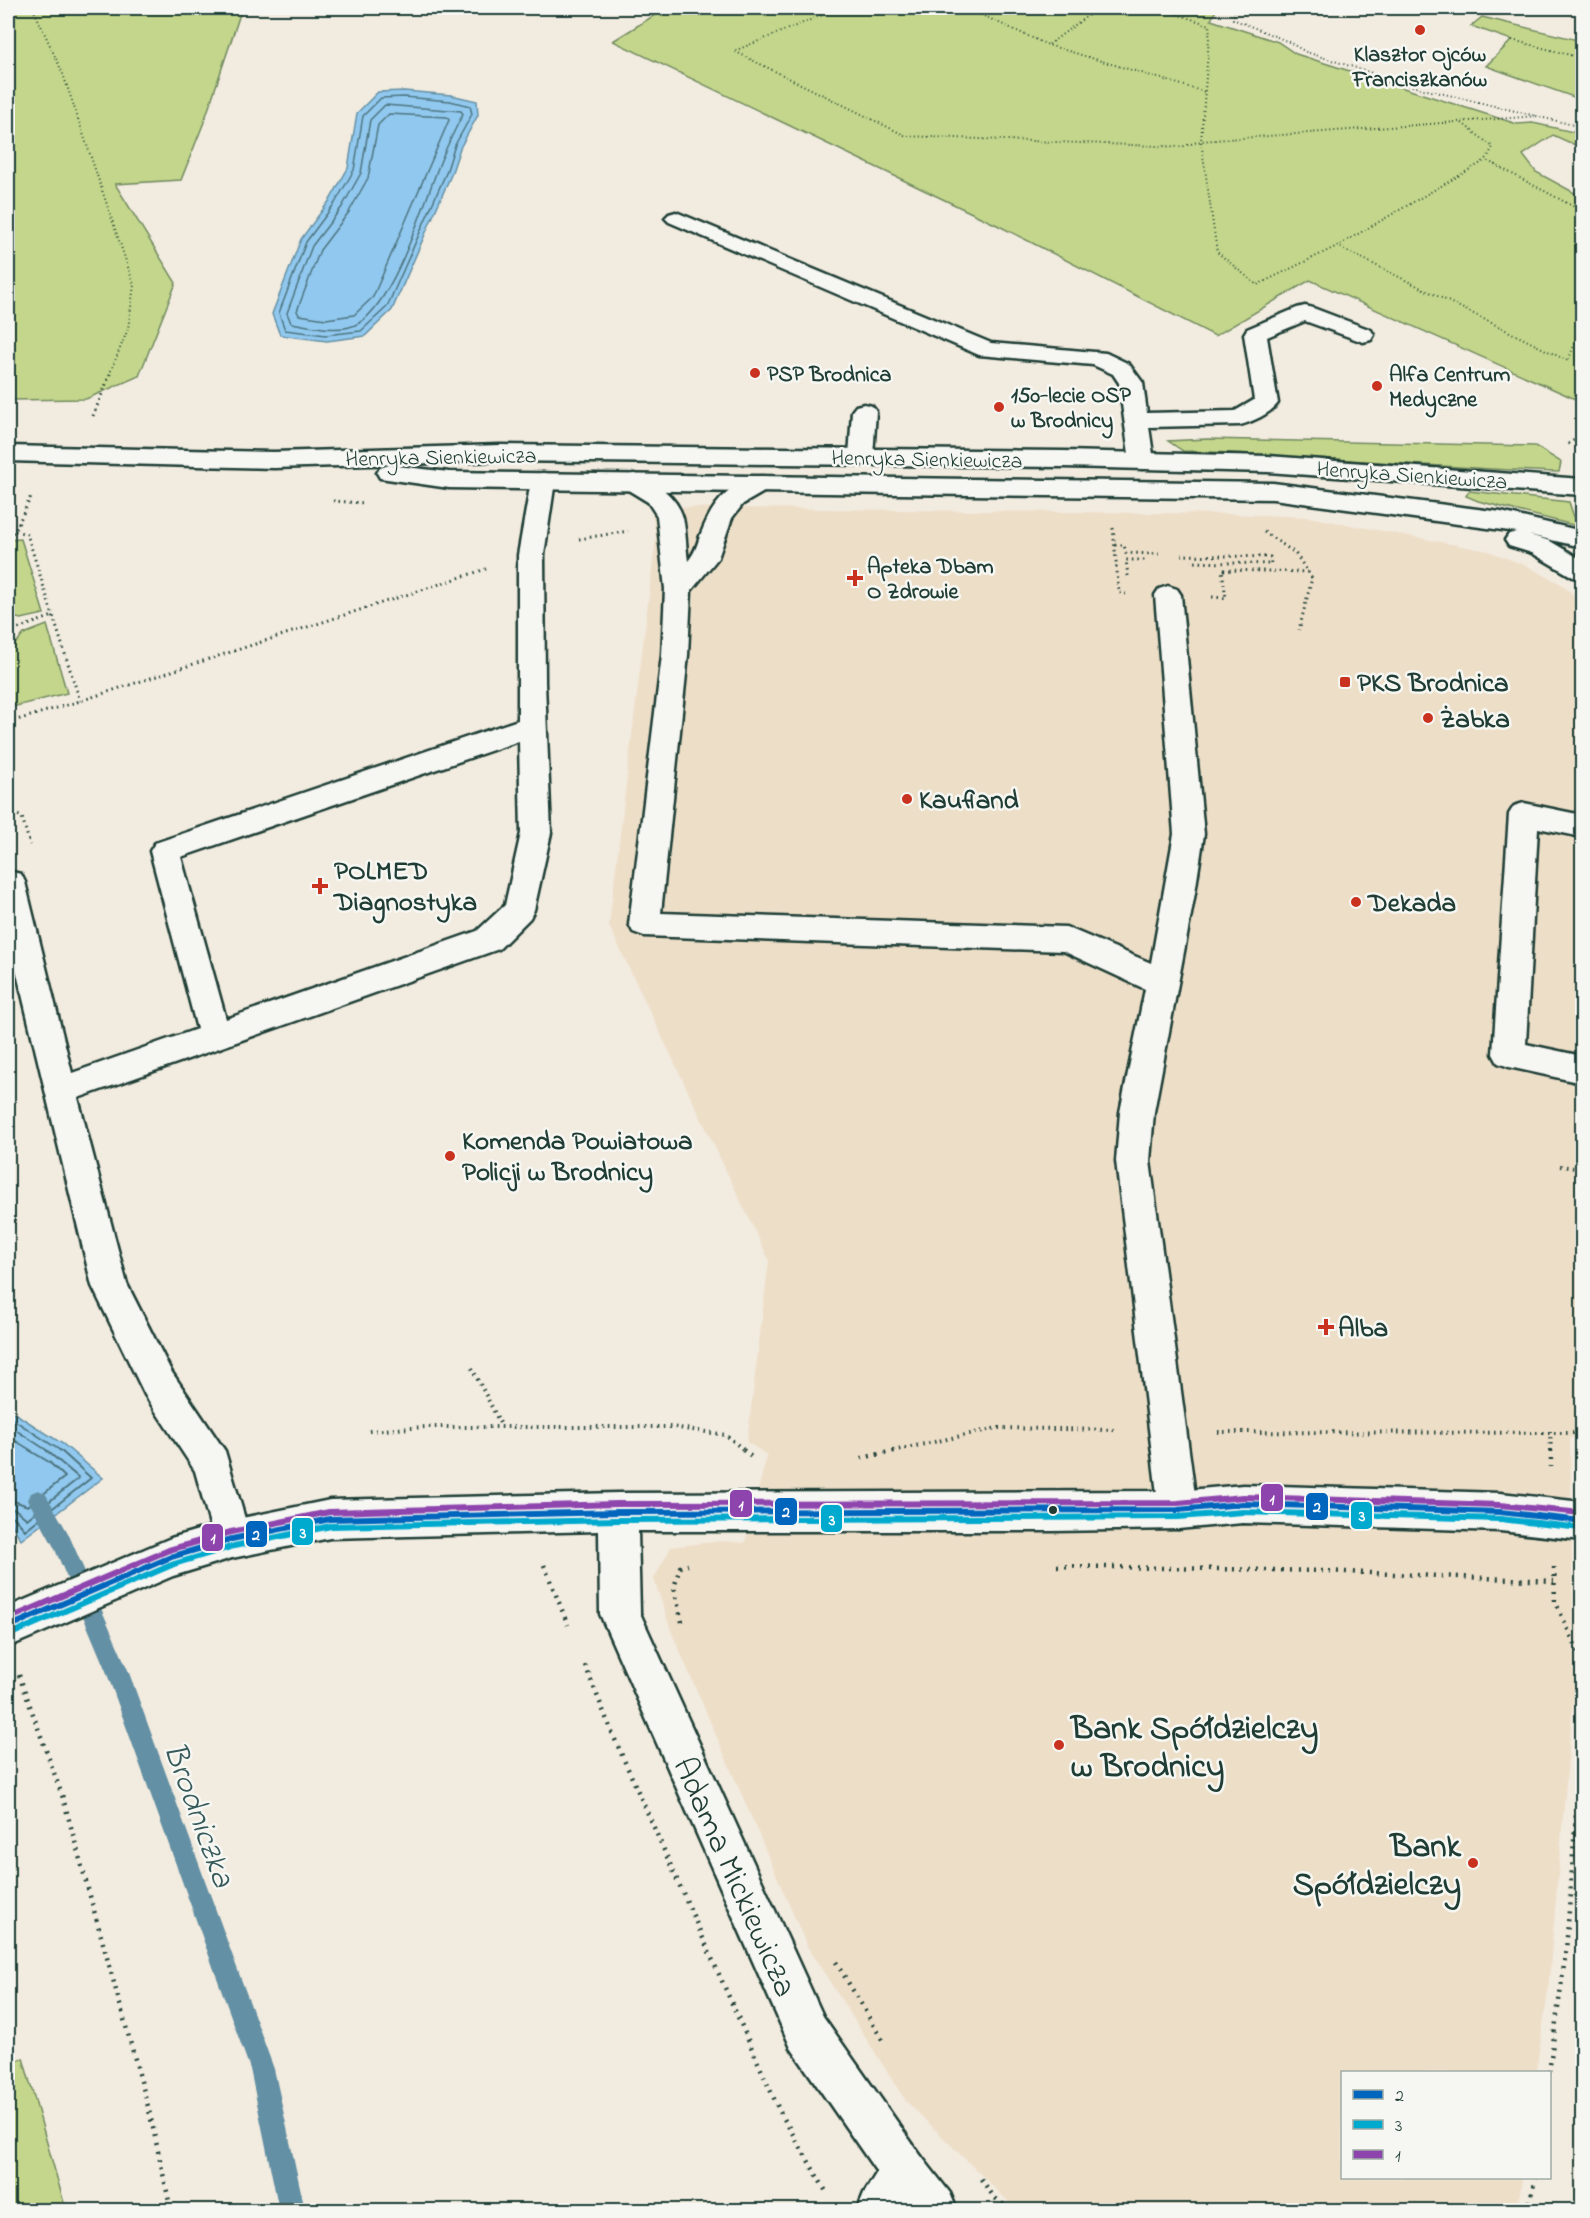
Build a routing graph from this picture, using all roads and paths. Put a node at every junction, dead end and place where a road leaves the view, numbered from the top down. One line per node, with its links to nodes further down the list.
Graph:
1 (33, 8): 24 (path)
2 (840, 8): 14 (path)
3 (966, 8): 8 (path)
4 (1098, 8): 8 (path)
5 (1158, 8): 10 (path)
6 (1228, 8): 11 (path)
7 (1512, 40): 9 (path)
8 (1048, 45): 10 (path)
9 (1582, 58)
10 (1205, 92): 14 (path)
11 (1537, 116): 12 (path); 13 (path)
12 (1461, 122): 14 (path); 15 (path)
13 (1582, 127)
14 (1201, 141): 18 (path)
15 (1486, 160): 16 (path); 18 (path)
16 (1582, 211)
17 (676, 218): 22 (main road)
18 (1337, 246): 19 (path)
19 (1582, 325)
20 (1363, 335): 22 (main road)
21 (864, 411): 25 (main road)
22 (1137, 420): 27 (main road)
23 (9, 454): 24 (main road, Henryka Sienkiewicza)
24 (85, 455): 26 (main road, Henryka Sienkiewicza)
25 (861, 457): 26 (main road, Henryka Sienkiewicza); 27 (main road, Henryka Sienkiewicza); 31 (main road)
26 (274, 460): 28 (main road, Henryka Sienkiewicza)
27 (1142, 461): 32 (main road, Henryka Sienkiewicza); 34 (main road)
28 (543, 481): 29 (main road, Henryka Sienkiewicza); 42 (main road)
29 (634, 482): 30 (main road, Henryka Sienkiewicza); 47 (main road)
30 (760, 483): 31 (main road, Henryka Sienkiewicza); 47 (main road)
31 (860, 484): 34 (main road, Henryka Sienkiewicza)
32 (1581, 486)
33 (34, 489): 39 (path)
34 (1146, 489): 35 (main road, Henryka Sienkiewicza)
35 (1407, 508): 41 (main road, Henryka Sienkiewicza); 44 (main road, Henryka Sienkiewicza)
36 (1113, 519): 46 (path)
37 (1258, 527): 45 (path)
38 (637, 529): 42 (path)
39 (15, 531): 40 (path); 49 (path)
40 (8, 536)
41 (1582, 539)
42 (531, 555): 54 (path); 56 (main road)
43 (1251, 571): 45 (path)
44 (1582, 571)
45 (1308, 572): 52 (path)
46 (1117, 579)
47 (678, 590): 59 (main road)
48 (1168, 595): 59 (main road)
49 (53, 616): 51 (path); 54 (path)
50 (8, 628): 51 (path)
51 (14, 630): 53 (path)
52 (1299, 630)
53 (8, 636)
54 (80, 701): 55 (path)
55 (8, 720)
56 (532, 726): 60 (main road); 60 (main road)
57 (1582, 826): 61 (main road)
58 (10, 882): 62 (main road)
59 (1161, 982): 69 (main road)
60 (215, 1037): 62 (main road)
61 (1582, 1069)
62 (60, 1091): 75 (main road)
63 (1560, 1166): 64 (path)
64 (1582, 1169)
65 (472, 1368): 66 (path)
66 (502, 1427): 68 (path); 71 (path)
67 (1582, 1430): 69 (path)
68 (369, 1431)
69 (1169, 1431): 70 (path); 72 (main road)
70 (854, 1460)
71 (757, 1461)
72 (1178, 1510): 73 (main road); 74 (main road)
73 (618, 1512): 75 (main road); 91 (main road, Adama Mickiewicza)
74 (1582, 1521)
75 (232, 1539): 79 (main road)
76 (532, 1561): 80 (path)
77 (696, 1562): 81 (path)
78 (1054, 1566): 83 (path)
79 (8, 1627)
80 (570, 1628)
81 (686, 1631)
82 (583, 1660): 92 (path)
83 (1582, 1660)
84 (16, 1666): 93 (path)
85 (1582, 1732): 88 (path)
86 (830, 1952): 87 (path)
87 (889, 2052)
88 (1549, 2071)
89 (974, 2170): 95 (path)
90 (1535, 2179): 96 (path)
91 (893, 2192): 94 (main road, Adama Mickiewicza)
92 (831, 2201)
93 (171, 2211)
94 (933, 2211)
95 (1010, 2211)
96 (1528, 2211)

